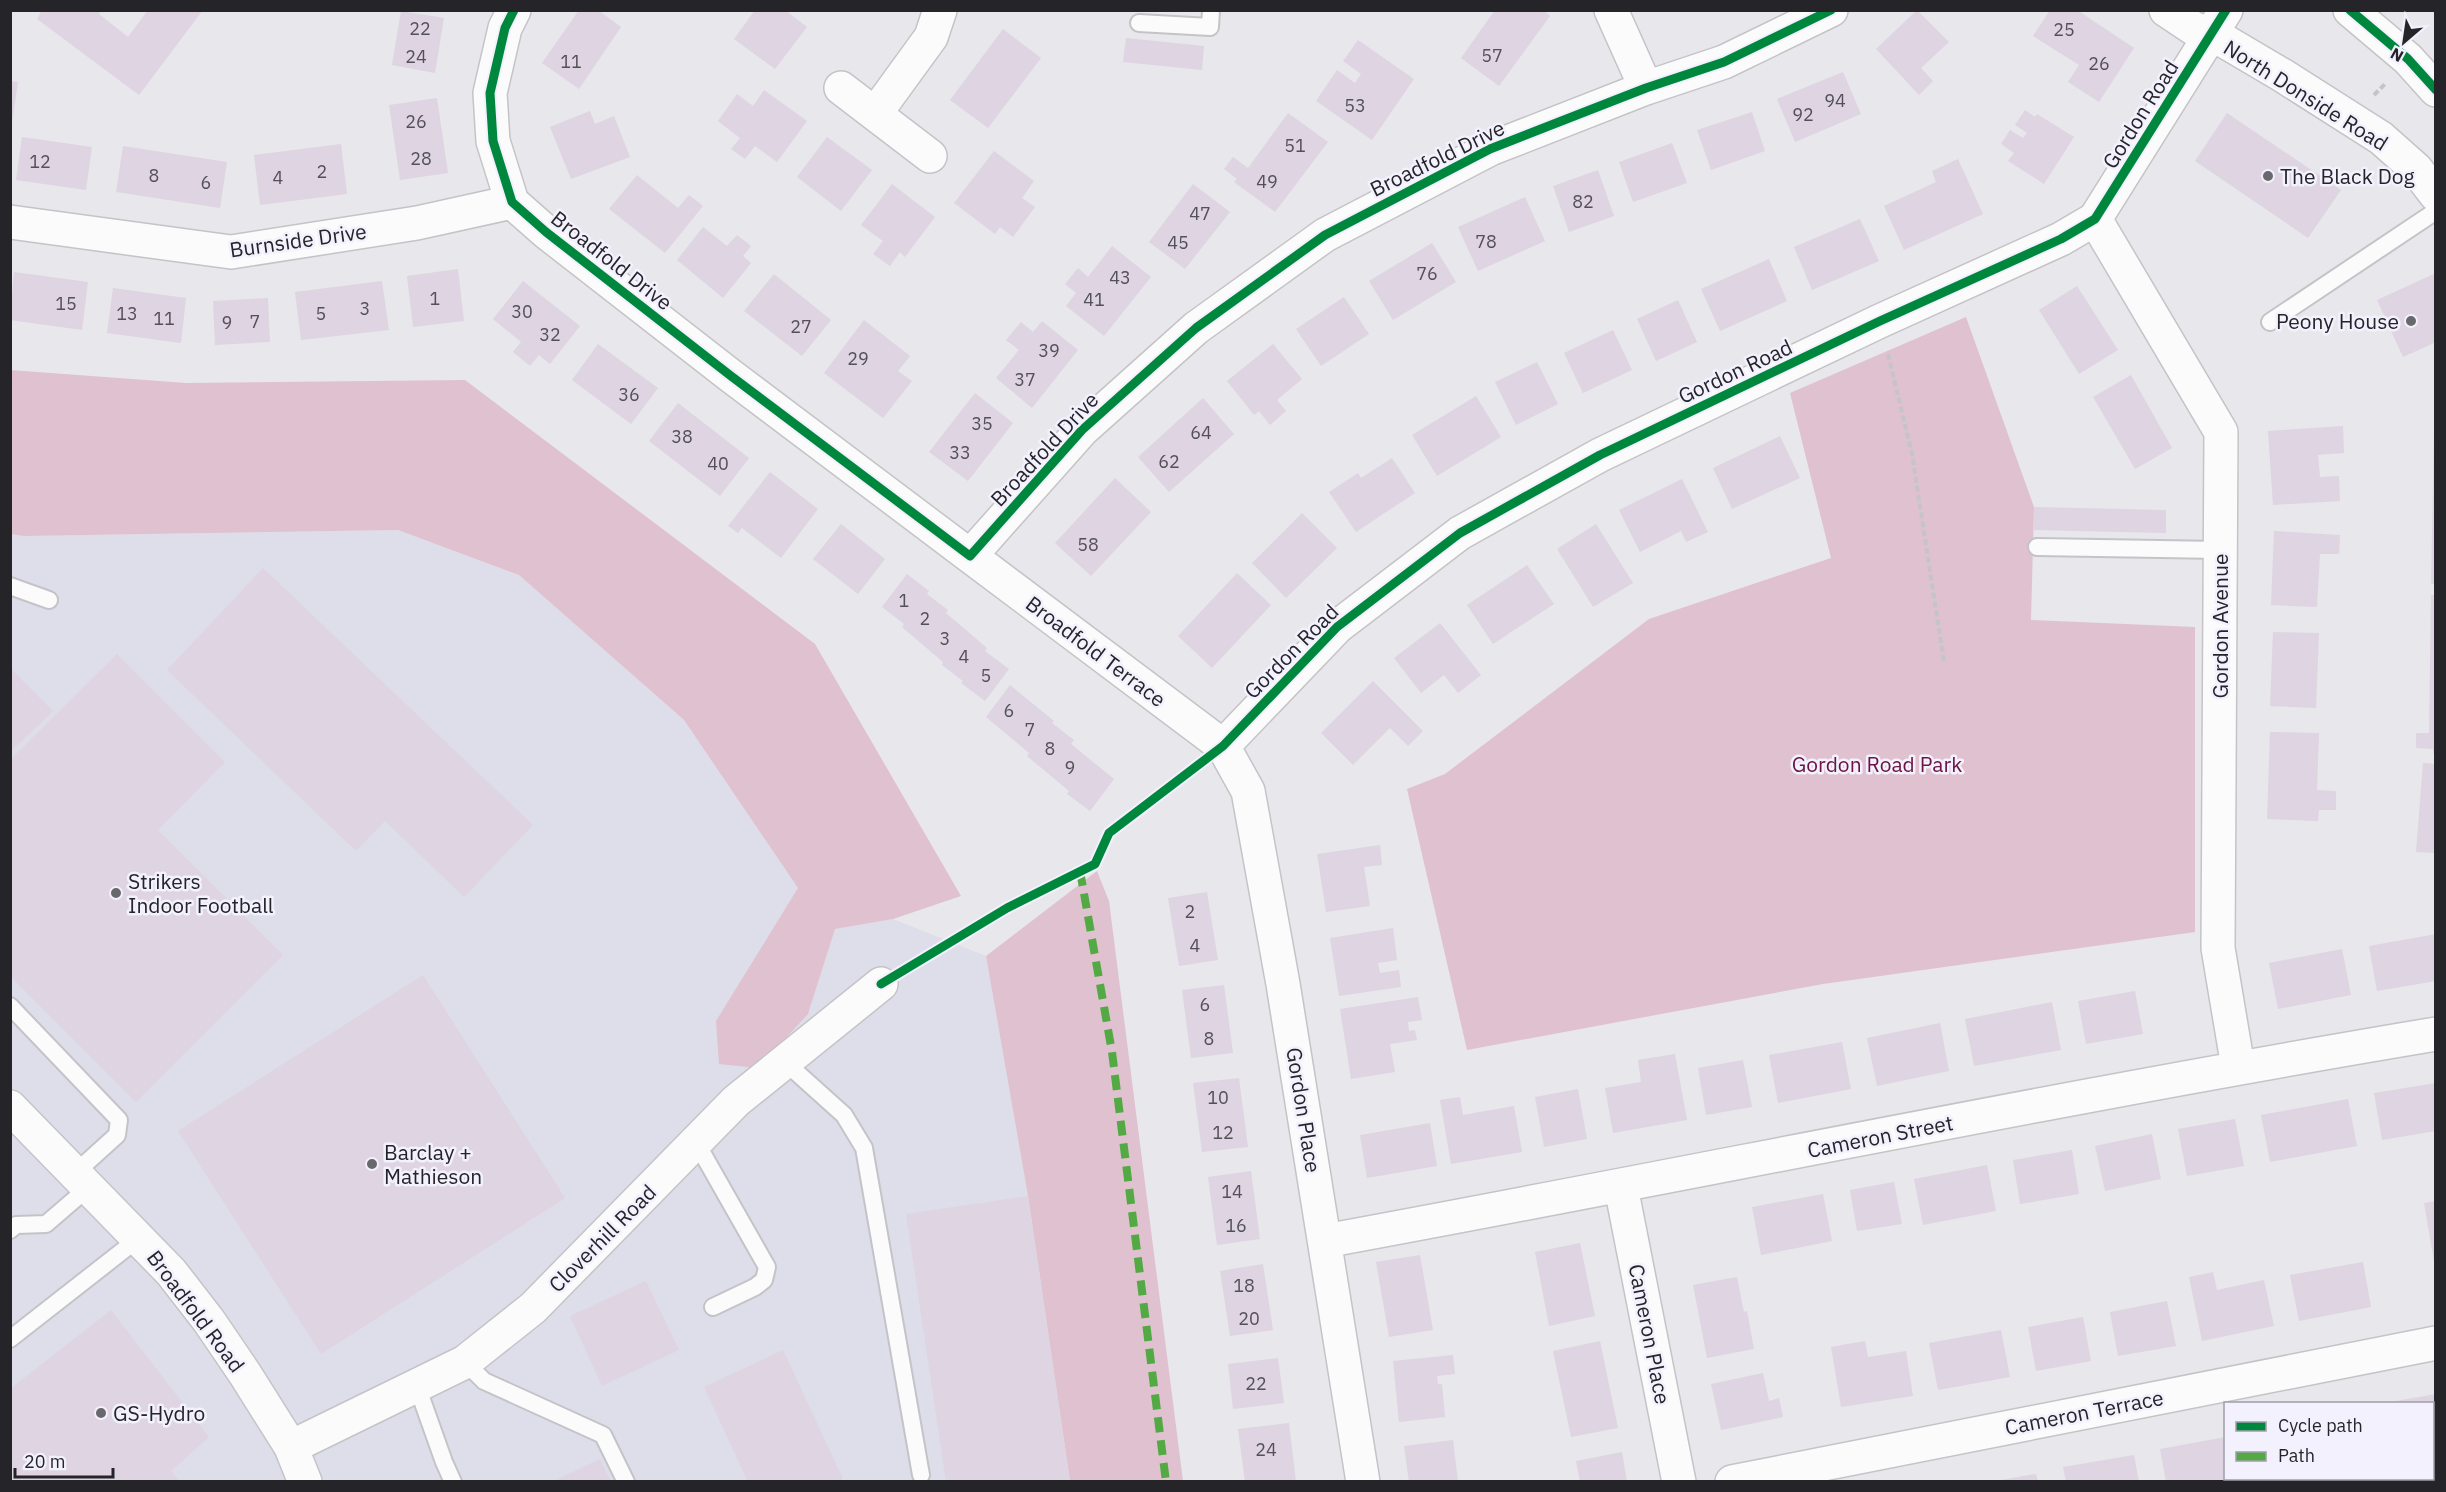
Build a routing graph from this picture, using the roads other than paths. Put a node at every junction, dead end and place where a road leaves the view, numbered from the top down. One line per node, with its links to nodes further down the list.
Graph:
1 (514, 10): 16 (street)
2 (940, 10): 13 (street)
3 (1211, 10): 8 (lane)
4 (1611, 10): 11 (street)
5 (1831, 10): 11 (street, Broadfold Drive)
6 (2166, 10): 9 (street, North Donside Road)
7 (2350, 10): 12 (street)
8 (1139, 23)
9 (2218, 23): 15 (street, North Donside Road); 18 (street, Gordon Road)
10 (841, 88): 13 (street)
11 (1646, 88): 23 (street, Broadfold Drive)
12 (2436, 90)
13 (875, 114): 14 (street)
14 (930, 156)
15 (2436, 195)
16 (512, 202): 19 (street, Burnside Drive); 23 (street, Broadfold Drive)
17 (2436, 211): 20 (lane)
18 (2095, 219): 22 (street, Gordon Avenue); 26 (street, Gordon Road)
19 (10, 222)
20 (2270, 322)
21 (2037, 547): 22 (lane)
22 (2220, 550): 31 (street, Gordon Avenue)
23 (970, 556): 26 (street, Broadfold Terrace)
24 (10, 586): 25 (lane)
25 (49, 600)
26 (1223, 746): 38 (street, Gordon Place)
27 (881, 984): 30 (street, Cloverhill Road)
28 (10, 1006): 34 (lane)
29 (2436, 1034): 31 (street, Cameron Street)
30 (785, 1062): 33 (street, Cloverhill Road); 45 (lane)
31 (2238, 1067): 35 (street, Cameron Street)
32 (10, 1107): 34 (street, Broadfold Road)
33 (696, 1142): 39 (lane); 42 (street, Cloverhill Road)
34 (82, 1180): 36 (lane); 37 (street, Broadfold Road)
35 (1621, 1187): 38 (street, Cameron Street); 50 (street, Cameron Place)
36 (12, 1225)
37 (139, 1238): 40 (lane); 44 (street, Broadfold Road)
38 (1325, 1241): 49 (street, Gordon Place)
39 (713, 1307)
40 (10, 1338)
41 (2436, 1343): 51 (street, Cameron Terrace)
42 (465, 1362): 43 (street, Cloverhill Road); 48 (lane)
43 (417, 1386): 44 (street, Cloverhill Road); 47 (lane)
44 (291, 1447): 46 (street, Broadfold Road)
45 (921, 1475)
46 (305, 1482)
47 (453, 1482)
48 (626, 1482)
49 (1363, 1482)
50 (1679, 1482)
51 (1732, 1482)

